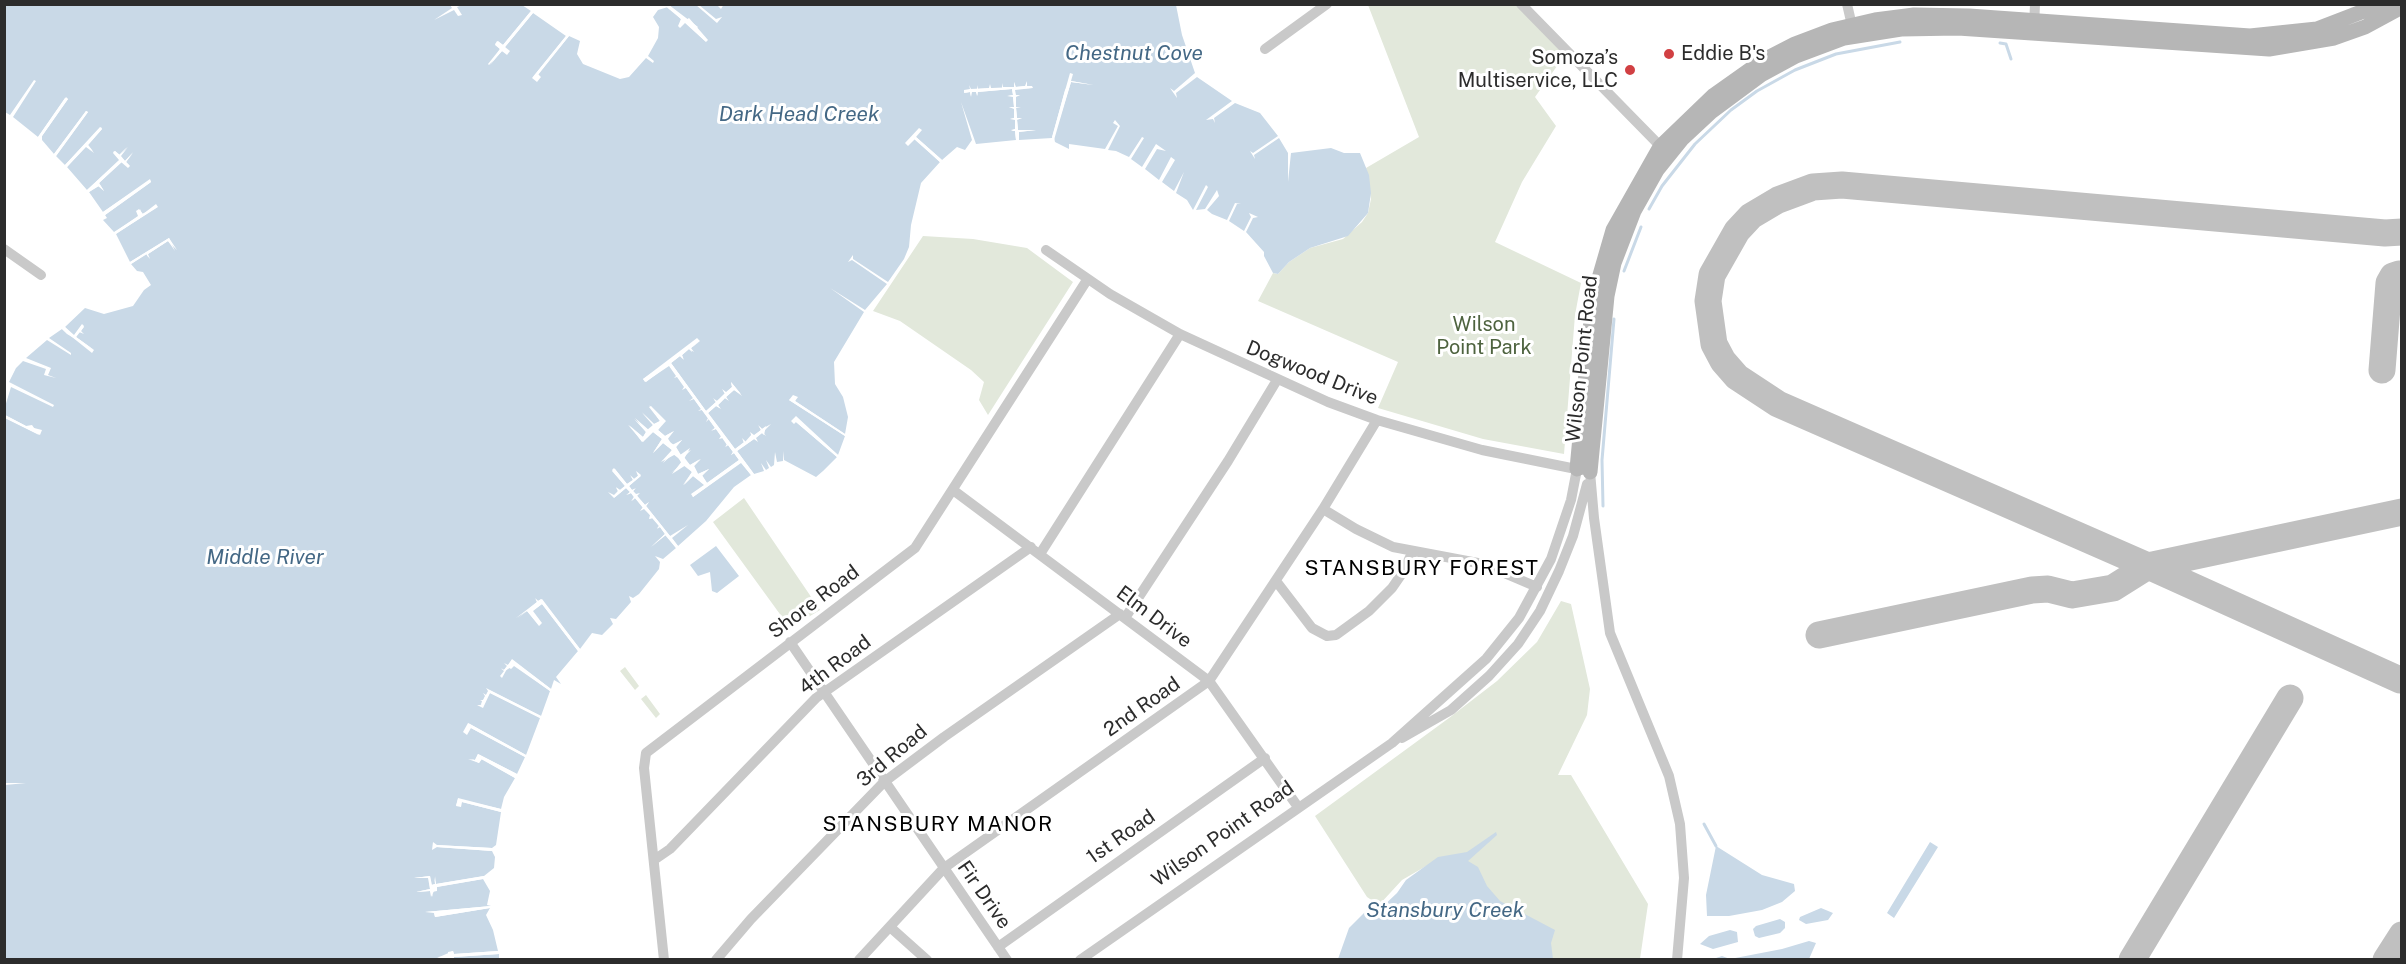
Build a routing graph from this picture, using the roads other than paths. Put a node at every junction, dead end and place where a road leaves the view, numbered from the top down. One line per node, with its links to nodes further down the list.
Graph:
1 (1327, 4): 9 (street)
2 (1521, 4): 10 (street)
3 (1847, 4): 8 (street)
4 (2035, 4): 7 (street)
5 (2382, 4): 7 (street, Wilson Point Road)
6 (2402, 7): 7 (street, Wilson Point Road)
7 (2034, 27): 8 (street, Wilson Point Road)
8 (1854, 30): 10 (street, Wilson Point Road)
9 (1265, 49)
10 (1665, 150): 18 (street, Wilson Point Road)
11 (4, 249): 13 (street)
12 (1046, 250): 14 (street, Dogwood Drive)
13 (41, 275)
14 (1087, 280): 15 (street, Dogwood Drive); 19 (street, Shore Road)
15 (1180, 334): 16 (street, Dogwood Drive); 21 (street, 4th Road)
16 (1277, 380): 17 (street, Dogwood Drive); 25 (street, 3rd Road)
17 (1377, 420): 18 (street, Dogwood Drive); 20 (street, 2nd Road)
18 (1583, 470): 24 (street, Wilson Point Road); 29 (street, Wilson Point Road); 43 (street)
19 (953, 490): 21 (street, Elm Drive); 26 (street, Shore Road)
20 (1323, 509): 22 (street); 23 (street, 2nd Road)
21 (1036, 550): 25 (street, Elm Drive); 28 (street, 4th Road)
22 (1413, 551): 23 (street); 24 (street)
23 (1276, 581): 27 (street, 2nd Road)
24 (1537, 586): 29 (street, Wilson Point Road)
25 (1122, 616): 27 (street, Elm Drive); 31 (street, 3rd Road)
26 (790, 642): 28 (street, Fir Drive); 33 (street, Shore Road)
27 (1209, 681): 30 (street, Elm Drive); 34 (street, 2nd Road)
28 (825, 692): 31 (street, Fir Drive); 33 (street, 4th Road)
29 (1392, 743): 32 (street, Wilson Point Road)
30 (1265, 758): 32 (street, Elm Drive); 36 (street, 1st Road)
31 (885, 782): 34 (street, Fir Drive); 38 (street, 3rd Road)
32 (1298, 807): 42 (street, Wilson Point Road)
33 (654, 860): 37 (street, Shore Road)
34 (944, 867): 35 (street, 2nd Road); 36 (street, Fir Drive)
35 (890, 927): 39 (street, 2nd Road); 40 (street)
36 (998, 947): 41 (street, Fir Drive)
37 (664, 960)
38 (716, 960)
39 (859, 960)
40 (927, 960)
41 (1007, 960)
42 (1080, 960)
43 (1677, 960)

